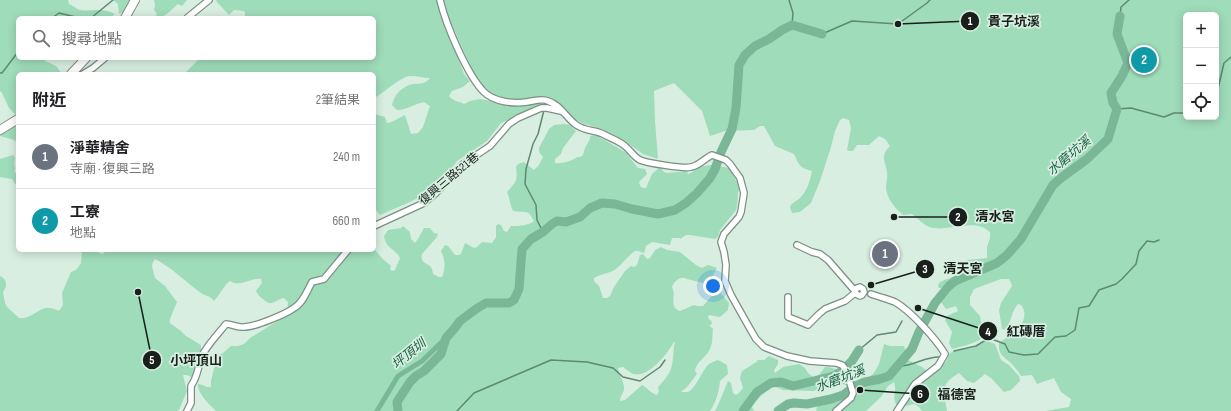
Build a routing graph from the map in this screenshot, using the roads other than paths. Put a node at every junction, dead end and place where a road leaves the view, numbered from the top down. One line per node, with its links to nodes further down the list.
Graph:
1 (135, 0): 4 (street)
2 (209, 0): 5 (street)
3 (440, 0): 10 (street)
4 (126, 16)
5 (189, 16)
6 (84, 60): 8 (street)
7 (103, 60): 9 (street)
8 (73, 72)
9 (86, 72)
10 (561, 111): 13 (street, 復興三路521巷); 19 (street)
11 (16, 120): 12 (street)
12 (0, 130)
13 (376, 225)
14 (797, 245): 17 (street)
15 (346, 252): 18 (street)
16 (871, 294): 20 (street)
17 (788, 297)
18 (187, 411)
19 (836, 411)
20 (897, 411)

